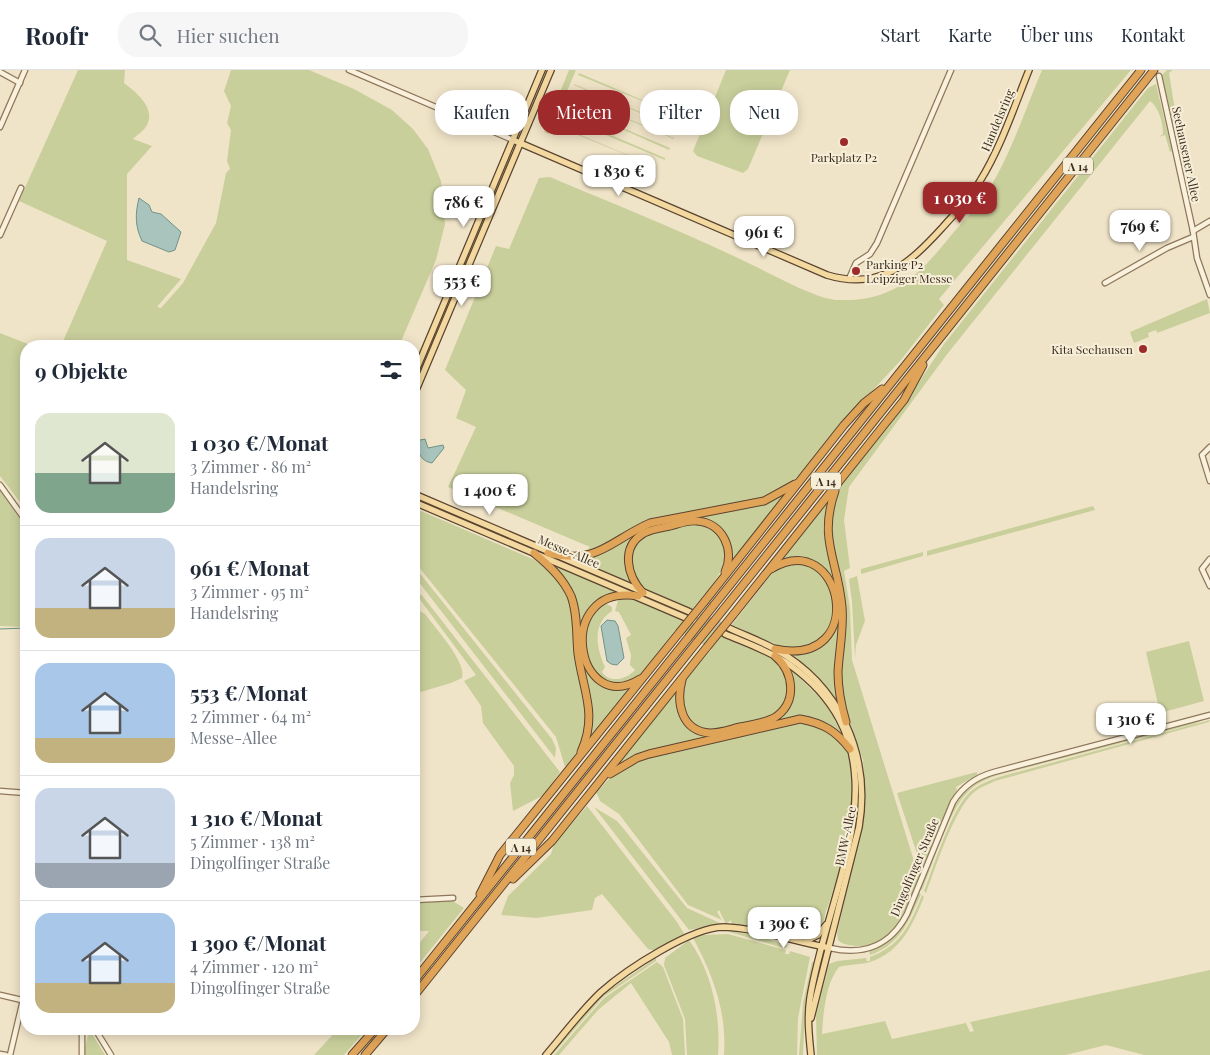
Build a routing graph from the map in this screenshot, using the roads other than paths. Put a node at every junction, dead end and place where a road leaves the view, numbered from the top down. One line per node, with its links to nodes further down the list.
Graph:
1 (25, 70): 10 (street)
2 (348, 70): 12 (street, Handelsring)
3 (542, 70): 12 (main road)
4 (551, 70): 14 (main road)
5 (951, 70): 13 (street)
6 (1029, 70): 23 (main road, Handelsring)
7 (1141, 70): 29 (highway, A 14)
8 (0, 72): 10 (street)
9 (1156, 73): 18 (street, Seehausener Allee); 26 (highway, A 14)
10 (20, 83): 11 (street)
11 (0, 127)
12 (513, 140): 14 (main road, Handelsring); 27 (main road)
13 (920, 143): 15 (street); 21 (street)
14 (521, 144): 23 (main road, Handelsring); 28 (main road)
15 (926, 145)
16 (21, 188): 19 (street)
17 (1210, 221): 18 (street)
18 (1193, 231): 20 (street, Seehausener Allee)
19 (0, 235)
20 (1193, 237): 24 (street); 25 (street, Seehausener Allee)
21 (877, 243): 22 (street); 23 (street)
22 (884, 246)
23 (849, 279)
24 (1105, 283)
25 (1210, 295)
26 (929, 353): 34 (highway); 59 (highway, A 14, bridge)
27 (420, 361)
28 (420, 381)
29 (892, 381): 31 (highway); 62 (highway, A 14, bridge)
30 (1210, 447): 32 (street)
31 (800, 481): 39 (highway); 42 (highway)
32 (1210, 481)
33 (0, 485): 37 (street)
34 (837, 485): 41 (highway); 53 (highway)
35 (420, 497): 39 (main road, Messe-Allee)
36 (420, 505): 38 (main road, Messe-Allee)
37 (20, 513)
38 (534, 553): 44 (main road, Messe-Allee); 55 (highway)
39 (548, 553): 44 (main road, Messe-Allee)
40 (1210, 559): 43 (street)
41 (769, 570): 49 (highway); 51 (highway, bridge)
42 (719, 583): 44 (highway); 50 (highway, bridge)
43 (1210, 586)
44 (640, 595): 45 (main road, Messe-Allee); 46 (main road, Messe-Allee); 50 (highway)
45 (690, 612)
46 (686, 618)
47 (729, 628): 49 (main road)
48 (725, 634): 49 (main road)
49 (775, 653): 51 (highway); 53 (main road, BMW-Allee); 54 (main road, BMW-Allee)
50 (646, 674): 55 (highway)
51 (683, 677): 56 (highway)
52 (1210, 715): 66 (street, Dingolfinger Straße)
53 (846, 722): 66 (main road, BMW-Allee)
54 (850, 749): 56 (highway); 63 (main road, BMW-Allee)
55 (578, 760): 62 (highway)
56 (597, 786): 59 (highway)
57 (0, 791): 58 (street)
58 (20, 793)
59 (498, 891): 68 (highway, A 14)
60 (453, 898): 61 (street)
61 (420, 900)
62 (474, 907): 67 (highway, A 14)
63 (828, 921): 64 (main road); 65 (main road, BMW-Allee)
64 (803, 942): 65 (main road, Dingolfinger Straße); 84 (main road, Dingolfinger Straße)
65 (822, 946): 66 (main road, Dingolfinger Straße); 72 (main road, BMW-Allee)
66 (830, 948): 72 (main road, BMW-Allee)
67 (420, 974)
68 (420, 988)
69 (0, 995): 70 (street)
70 (20, 1000)
71 (20, 1019): 79 (street)
72 (809, 1025): 85 (main road, BMW-Allee)
73 (82, 1035): 80 (street)
74 (99, 1035): 81 (street)
75 (370, 1035): 82 (highway)
76 (382, 1035): 83 (highway)
77 (0, 1054): 78 (street)
78 (6, 1055)
79 (10, 1055)
80 (82, 1055)
81 (111, 1055)
82 (352, 1055)
83 (365, 1055)
84 (546, 1055)
85 (811, 1055)

